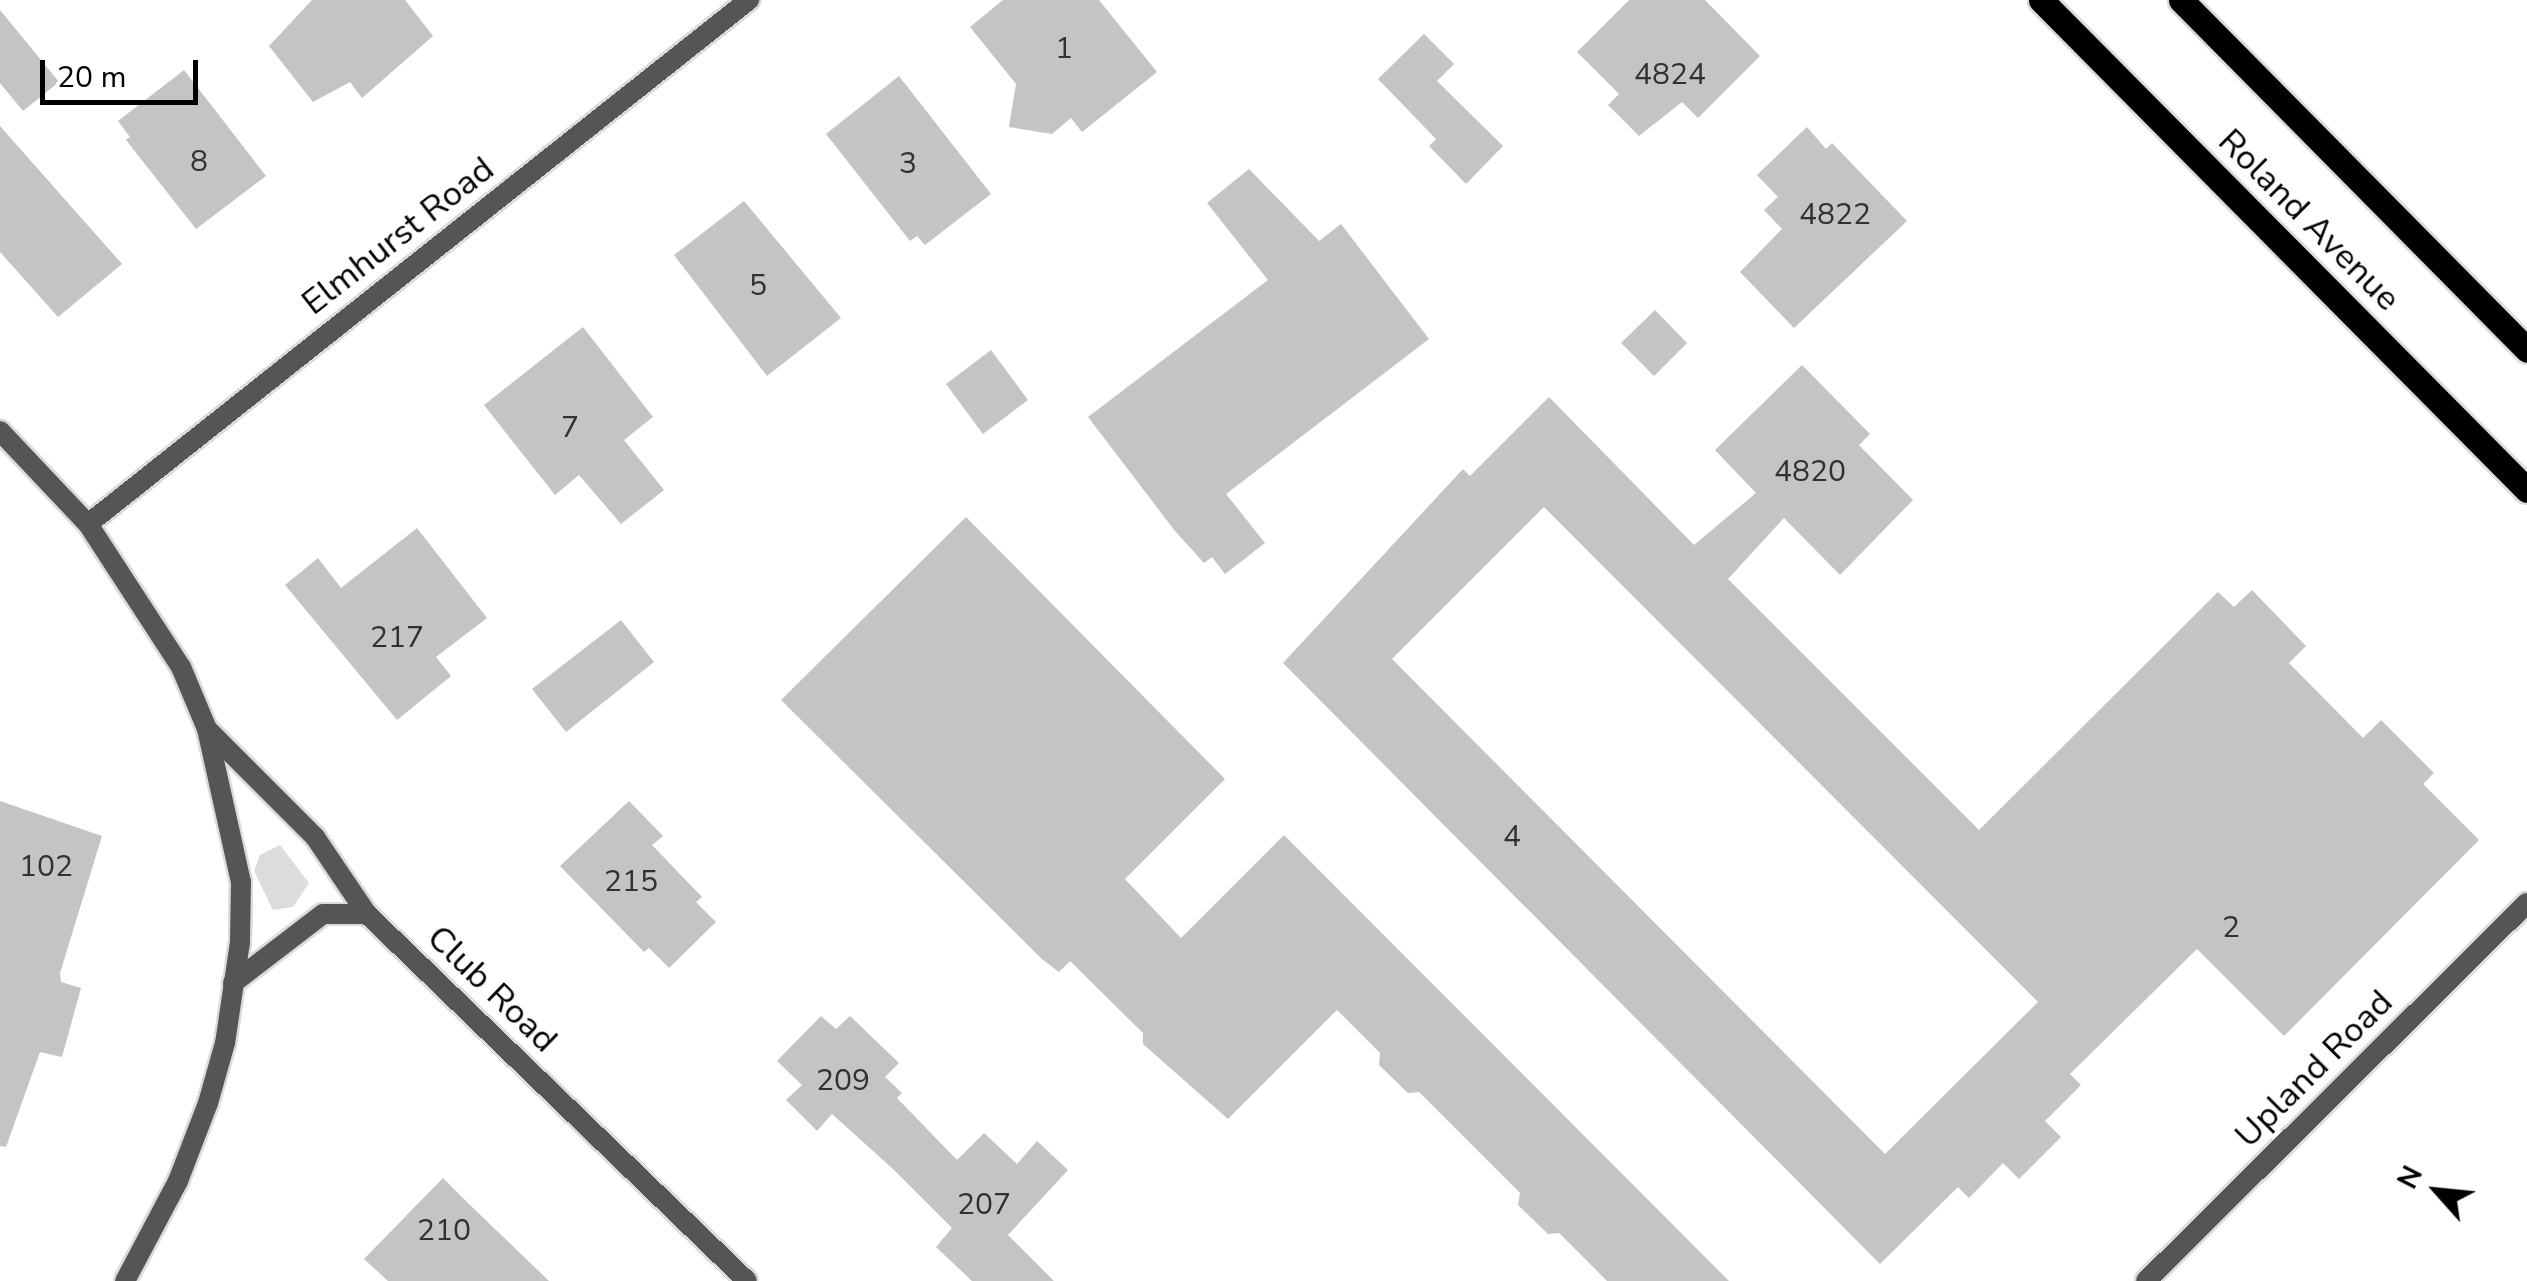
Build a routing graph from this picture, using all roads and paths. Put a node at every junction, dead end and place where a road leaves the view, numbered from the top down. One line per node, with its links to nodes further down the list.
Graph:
1 (749, 0): 7 (street, Elmhurst Road)
2 (2041, 0): 6 (main road, Roland Avenue)
3 (2181, 0): 4 (main road, Roland Avenue)
4 (2527, 350)
5 (0, 432): 7 (street, Club Road)
6 (2527, 490)
7 (88, 524): 8 (street, Club Road)
8 (207, 729): 10 (street, Club Road); 11 (street, Club Road)
9 (2527, 903): 14 (street, Upland Road)
10 (367, 914): 11 (street); 13 (street, Club Road)
11 (233, 983): 12 (street)
12 (126, 1281)
13 (747, 1281)
14 (2146, 1281)

